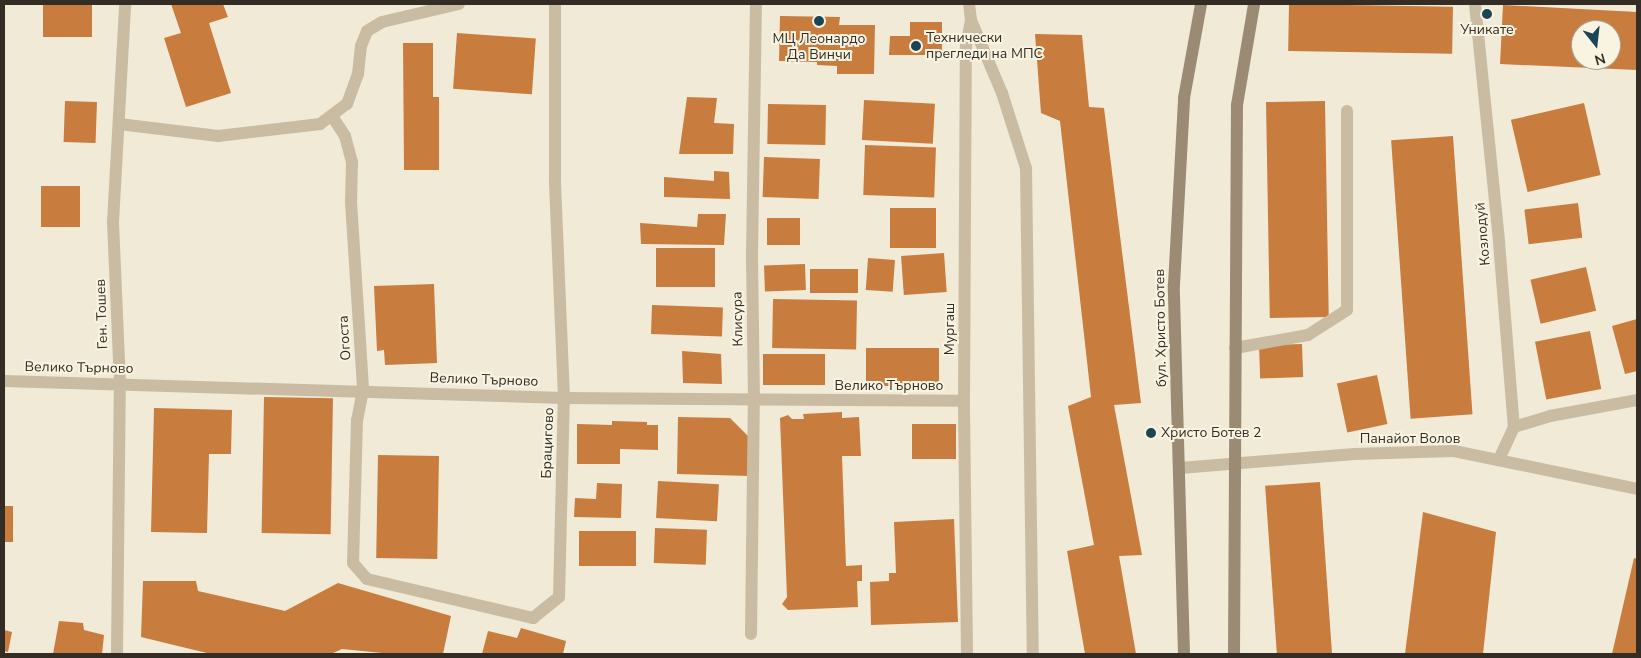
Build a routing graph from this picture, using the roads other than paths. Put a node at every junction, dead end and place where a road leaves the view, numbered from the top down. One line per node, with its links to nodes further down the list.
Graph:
1 (125, 4): 12 (street, Ген. Тошев)
2 (459, 4): 11 (street)
3 (555, 4): 17 (street, Брацигово)
4 (756, 4): 18 (street, Клисура)
5 (969, 4): 9 (street, Мургаш)
6 (1201, 4): 24 (main road, бул. Христо Ботев)
7 (1254, 4): 13 (main road)
8 (1475, 4): 21 (street, Козлодуй)
9 (971, 20): 20 (street, Мургаш); 30 (street)
10 (1347, 111): 13 (street)
11 (332, 116): 12 (street); 16 (street, Огоста)
12 (119, 124): 15 (street, Ген. Тошев)
13 (1235, 348): 23 (main road)
14 (4, 381): 15 (street, Велико Търново)
15 (120, 383): 16 (street, Велико Търново); 28 (street, Ген. Тошев)
16 (363, 390): 17 (street, Велико Търново); 26 (street, Огоста)
17 (564, 398): 18 (street, Велико Търново); 26 (street, Брацигово)
18 (754, 400): 20 (street, Велико Търново); 27 (street, Клисура)
19 (1637, 400): 21 (street)
20 (964, 401): 29 (street, Мургаш)
21 (1514, 427): 22 (street, Козлодуй)
22 (1499, 459): 23 (street, Панайот Волов); 25 (street, Панайот Волов)
23 (1233, 464): 24 (street, Панайот Волов); 32 (main road)
24 (1180, 468): 31 (main road, бул. Христо Ботев)
25 (1637, 489)
26 (353, 562)
27 (751, 634)
28 (117, 654)
29 (967, 654)
30 (1033, 654)
31 (1184, 654)
32 (1234, 654)

